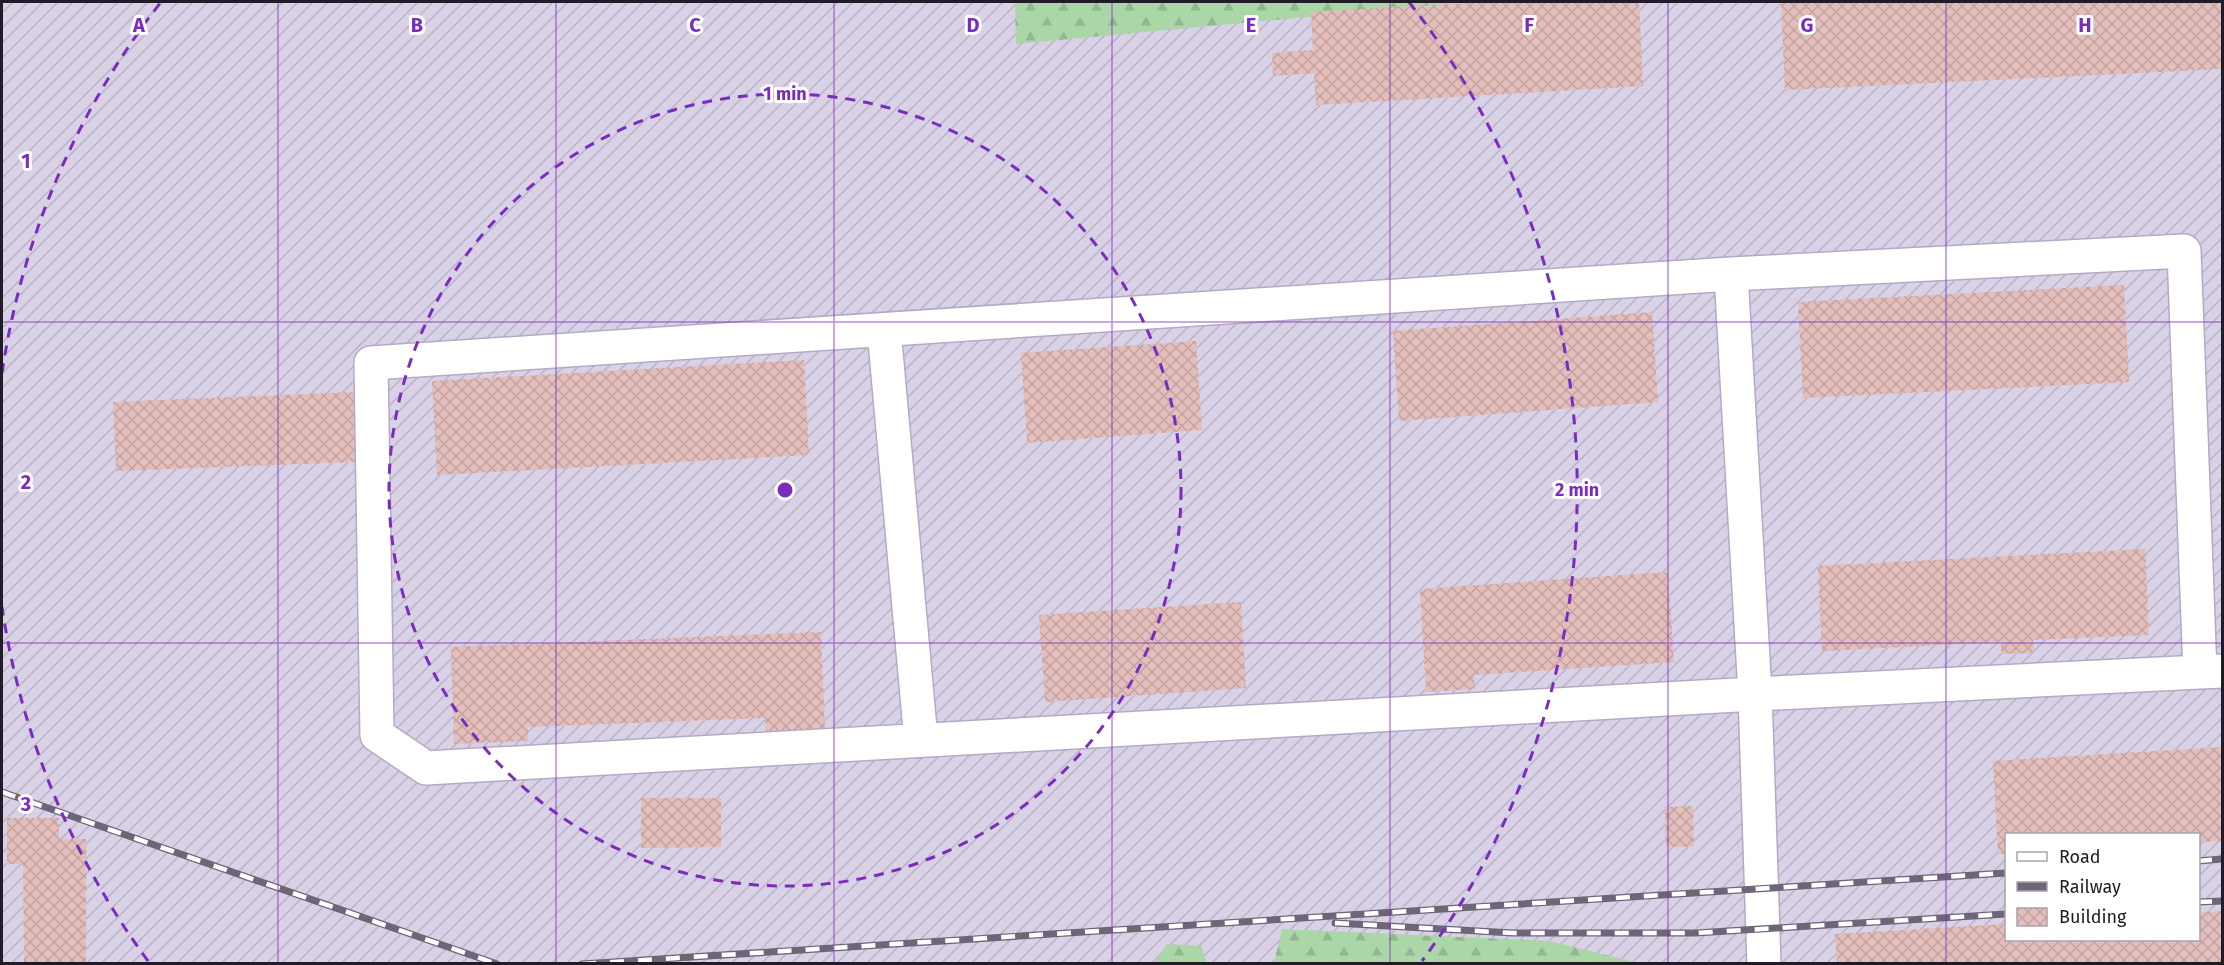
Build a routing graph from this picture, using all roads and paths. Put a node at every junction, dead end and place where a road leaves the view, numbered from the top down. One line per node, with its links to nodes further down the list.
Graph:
1 (1731, 274): 2 (lane); 3 (lane); 4 (lane)
2 (884, 330): 5 (lane); 5 (lane)
3 (2211, 672): 4 (lane)
4 (1755, 694): 5 (lane); 6 (lane)
5 (921, 740)
6 (1764, 963)

